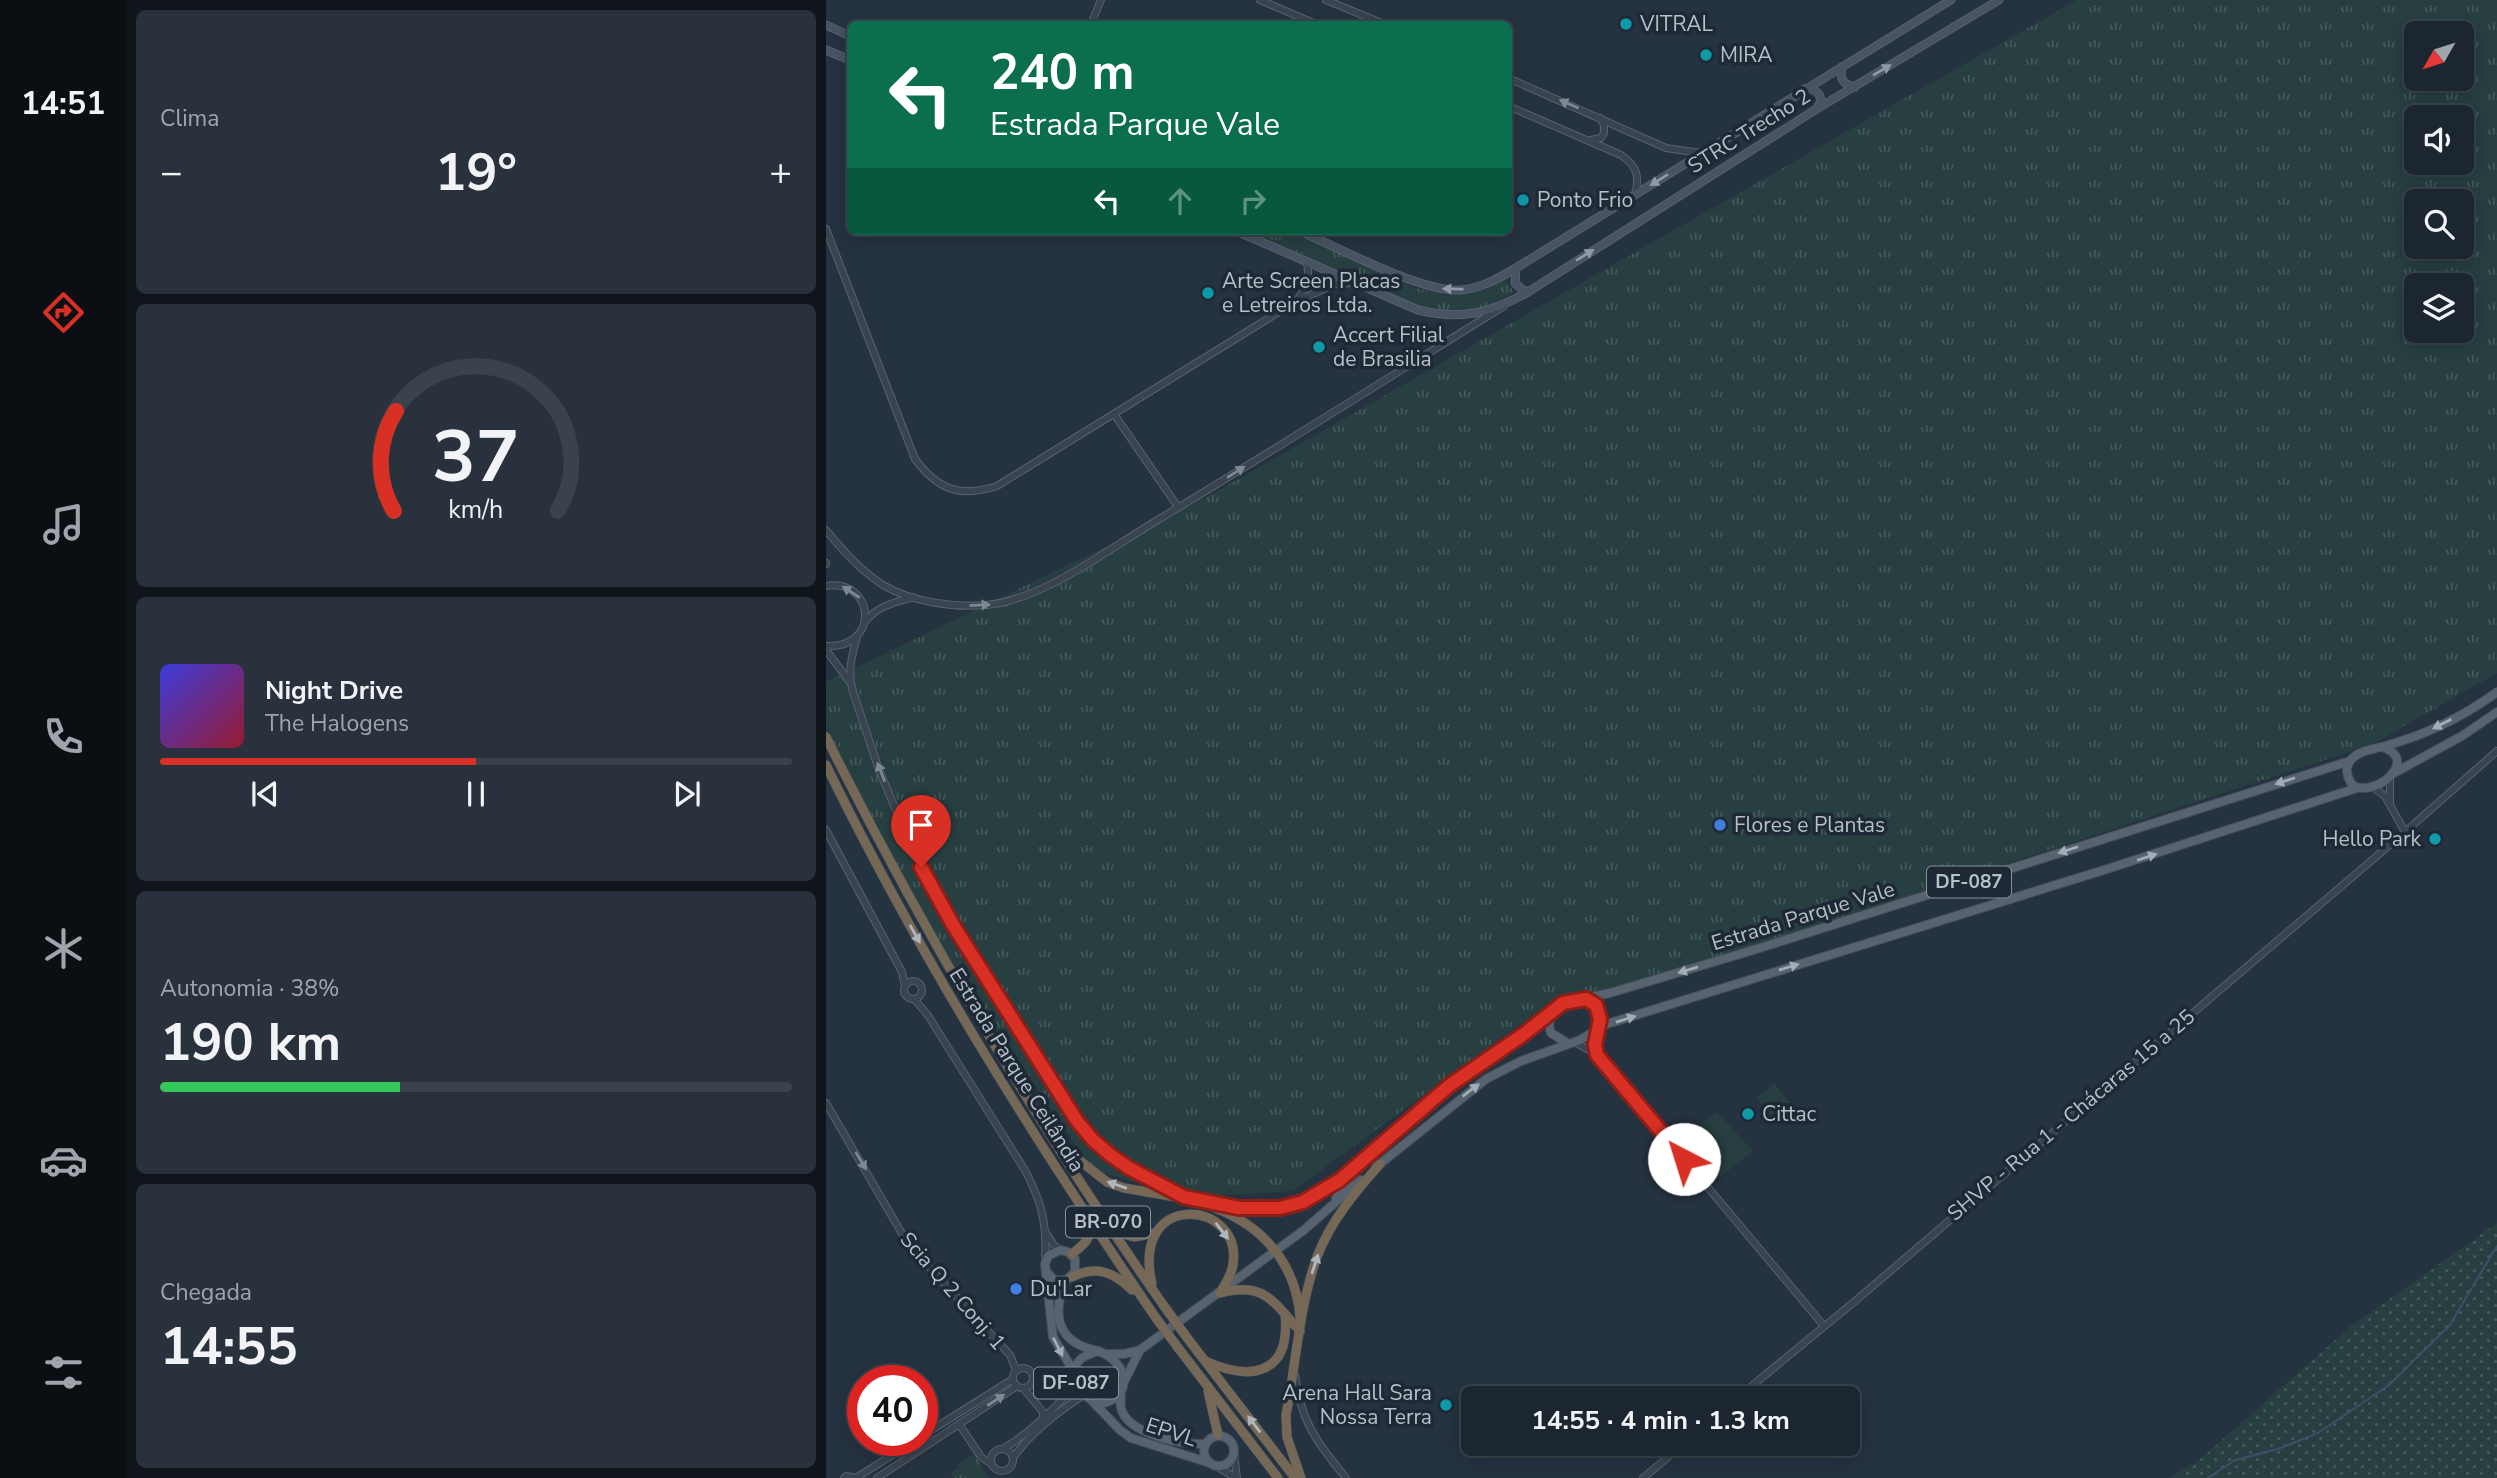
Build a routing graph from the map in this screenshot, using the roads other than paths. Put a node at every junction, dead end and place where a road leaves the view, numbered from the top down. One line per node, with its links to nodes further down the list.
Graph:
1 (1101, 0): 8 (street)
2 (1260, 0): 7 (street)
3 (1272, 0): 7 (street)
4 (1326, 0): 10 (street)
5 (1951, 0): 15 (main road, STRC Trecho 2)
6 (1999, 0): 17 (main road, STRC Trecho 2, one-way to 6)
7 (1279, 8): 9 (street)
8 (1092, 21)
9 (1309, 21)
10 (1377, 21)
11 (826, 26): 12 (main road)
12 (847, 35)
13 (826, 51): 14 (main road)
14 (847, 61)
15 (1842, 67): 17 (main road); 18 (main road, STRC Trecho 2)
16 (1512, 80): 21 (street, one-way to 16)
17 (1855, 87): 20 (main road, STRC Trecho 2)
18 (1803, 90): 20 (main road); 23 (main road, STRC Trecho 2)
19 (1512, 108): 22 (street)
20 (1815, 110): 31 (main road, STRC Trecho 2, one-way to 20)
21 (1600, 117): 22 (street); 23 (street)
22 (1584, 139): 24 (street)
23 (1701, 153): 24 (main road, STRC Trecho 2, one-way to 24)
24 (1634, 195): 29 (main road, STRC Trecho 2)
25 (826, 229): 33 (street)
26 (1245, 235): 28 (main road, STRC Trecho 2)
27 (1309, 235): 29 (main road, STRC Trecho 2, one-way to 27)
28 (1307, 261): 30 (main road, STRC Trecho 2); 32 (street)
29 (1516, 268): 31 (main road)
30 (1355, 283): 31 (main road, STRC Trecho 2); 32 (street)
31 (1524, 294): 34 (street, one-way to 31)
32 (1295, 302): 33 (street)
33 (1114, 414): 34 (street)
34 (1178, 508): 37 (street, one-way to 34)
35 (826, 530): 37 (street)
36 (826, 586): 38 (street, one-way to 36)
37 (913, 597): 38 (street)
38 (865, 623): 39 (street)
39 (857, 637): 40 (street); 41 (street)
40 (826, 648): 41 (street)
41 (849, 681): 70 (street, one-way to 41)
42 (2497, 692): 45 (main road, DF-087, one-way to 45)
43 (2497, 712): 49 (main road, DF-087)
44 (826, 737): 67 (highway, Estrada Parque Ceilândia / BR-070)
45 (2382, 747): 47 (main road, DF-087); 49 (main road)
46 (2497, 751): 54 (street, SHVP - Rua 1 - Chácaras 15 a 25)
47 (2350, 761): 51 (main road); 60 (main road, Estrada Parque Vale / DF-087, one-way to 60)
48 (826, 765): 72 (highway, Estrada Parque Ceilândia / BR-070, one-way to 72)
49 (2392, 776): 50 (main road, DF-087); 52 (street)
50 (2371, 786): 51 (main road, DF-087); 52 (street)
51 (2357, 788): 63 (main road, DF-087, one-way to 51)
52 (2390, 805): 54 (street)
53 (826, 830): 55 (street)
54 (2405, 832): 85 (street, SHVP - Rua 1 - Chácaras 15 a 25)
55 (902, 972): 56 (street); 57 (street)
56 (912, 981): 57 (street); 58 (street)
57 (905, 986): 59 (street)
58 (921, 993): 59 (street); 61 (street)
59 (914, 999): 61 (street)
60 (1586, 999): 62 (main road, DF-087); 63 (main road)
61 (927, 1014): 74 (street)
62 (1551, 1014): 64 (main road); 68 (main road, DF-087)
63 (1598, 1029): 64 (main road, DF-087); 65 (street)
64 (1571, 1043): 65 (street); 69 (main road, DF-087, one-way to 64)
65 (1597, 1055): 85 (street)
66 (826, 1102): 92 (street, Scia Q 2 Conj. 1, one-way to 92)
67 (1052, 1138): 70 (highway, one-way to 67); 73 (highway, Estrada Parque Ceilândia / BR-070)
68 (1363, 1161): 70 (highway); 71 (main road, DF-087)
69 (1380, 1164): 71 (main road, DF-087); 86 (highway, one-way to 69)
70 (1184, 1197): 77 (highway)
71 (1326, 1212): 77 (main road, DF-087)
72 (1090, 1220): 78 (highway); 83 (highway, Estrada Parque Ceilândia / BR-070)
73 (1114, 1231): 75 (highway); 81 (highway, Estrada Parque Ceilândia / BR-070)
74 (1046, 1233): 76 (street); 79 (street)
75 (1155, 1234): 81 (highway); 82 (highway, one-way to 82)
76 (1060, 1250): 78 (main road); 79 (main road)
77 (1277, 1250): 82 (main road, DF-087); 86 (highway)
78 (1072, 1254): 80 (main road)
79 (1045, 1268): 80 (main road); 93 (main road, one-way to 93)
80 (1069, 1279): 83 (highway); 88 (main road)
81 (1154, 1293): 90 (highway, Estrada Parque Ceilândia / BR-070, bridge)
82 (1220, 1293): 84 (highway); 87 (main road, DF-087)
83 (1144, 1301): 96 (highway, Estrada Parque Ceilândia / BR-070, bridge)
84 (1285, 1314): 86 (highway); 90 (highway)
85 (1824, 1326): 97 (street, SHVP - Rua 1 - Chácaras 15 a 25)
86 (1300, 1331): 91 (highway)
87 (1140, 1350): 89 (main road, DF-087); 99 (main road, DF-087)
88 (1098, 1351): 89 (main road, DF-087); 93 (main road, DF-087)
89 (1108, 1354): 99 (main road, DF-087)
90 (1203, 1360): 122 (highway, Estrada Parque Ceilândia / BR-070, one-way to 90)
91 (1295, 1366): 123 (highway); 124 (street)
92 (1016, 1370): 94 (street); 98 (street)
93 (1074, 1372): 95 (main road, DF-087)
94 (1013, 1379): 98 (street); 105 (street)
95 (1075, 1383): 100 (main road, DF-087); 102 (street)
96 (1207, 1386): 106 (highway); 121 (highway, Estrada Parque Ceilândia / BR-070)
97 (1752, 1386)
98 (1023, 1387): 102 (street); 103 (street); 104 (street, one-way to 98)
99 (1122, 1388): 101 (main road, DF-087); 107 (main road, EPVL)
100 (1084, 1395): 101 (main road, DF-087); 112 (street)
101 (1093, 1402): 113 (main road, EPVL)
102 (1050, 1410): 103 (street)
103 (1043, 1416): 108 (street)
104 (959, 1424): 114 (street); 118 (street)
105 (938, 1426)
106 (1218, 1435): 107 (main road); 109 (main road)
107 (1205, 1444): 113 (main road)
108 (1003, 1449): 112 (street); 114 (street)
109 (1234, 1454): 113 (main road); 120 (street, EPVL)
110 (891, 1456): 117 (street)
111 (1670, 1456): 125 (street)
112 (1013, 1458): 115 (street)
113 (1213, 1464): 120 (street, EPVL)
114 (992, 1465): 115 (street); 119 (street)
115 (1007, 1474)
116 (844, 1478): 117 (street)
117 (856, 1478)
118 (877, 1478)
119 (996, 1478)
120 (1236, 1478)
121 (1278, 1478)
122 (1295, 1478)
123 (1301, 1478)
124 (1346, 1478)
125 (1643, 1478)

